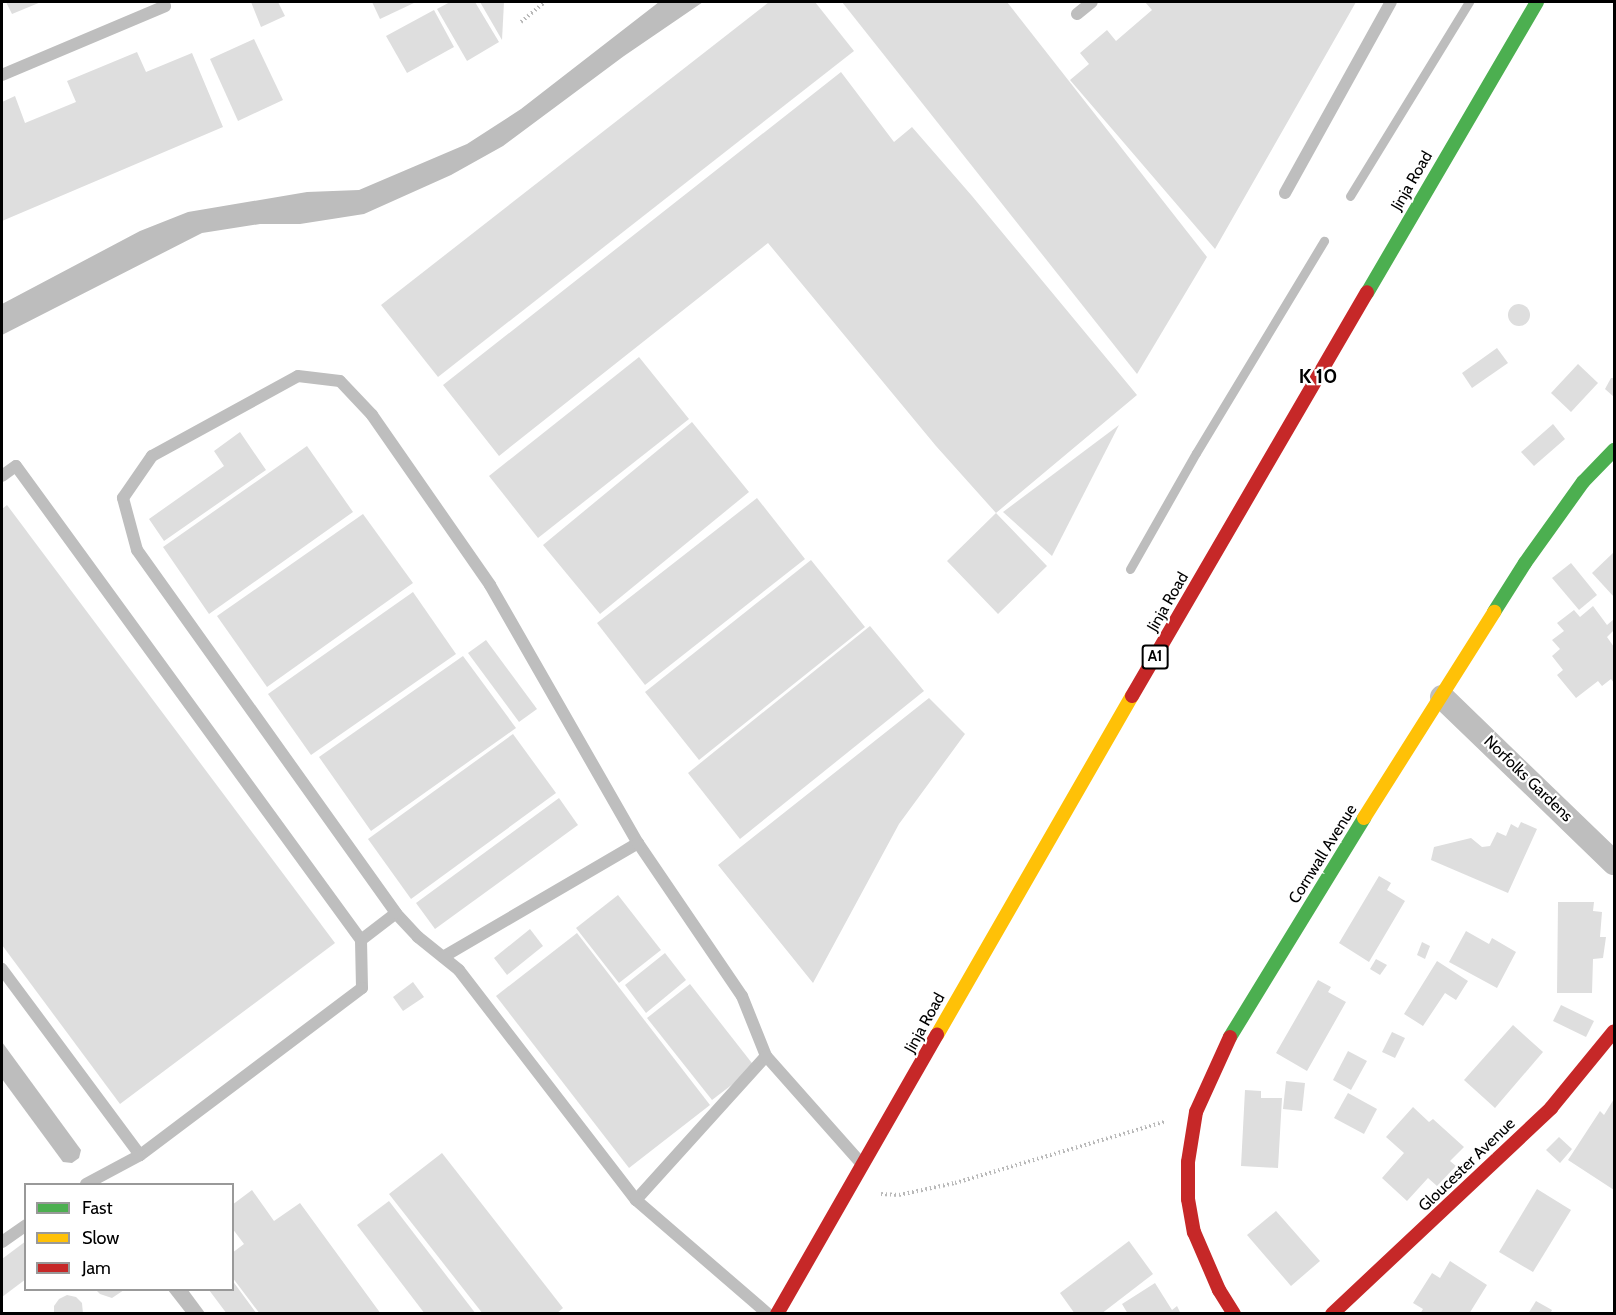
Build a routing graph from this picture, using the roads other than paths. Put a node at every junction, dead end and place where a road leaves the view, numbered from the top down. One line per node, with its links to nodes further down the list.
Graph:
1 (1092, 2): 5 (lane)
2 (1391, 2): 7 (lane)
3 (1537, 2): 20 (main road, Jinja Road / A1)
4 (165, 6): 6 (lane)
5 (1077, 14)
6 (2, 75)
7 (1285, 193)
8 (1614, 450): 10 (main road, Cornwall Avenue)
9 (2, 476): 14 (lane)
10 (1442, 697): 12 (street, Norfolks Gardens); 27 (main road, Cornwall Avenue)
11 (638, 843): 13 (lane); 15 (lane); 18 (lane)
12 (1614, 863)
13 (396, 913): 14 (lane); 15 (lane)
14 (361, 940): 19 (lane)
15 (443, 957): 22 (lane)
16 (2, 969): 19 (lane)
17 (1614, 1031): 28 (main road, Gloucester Avenue)
18 (766, 1056): 20 (lane); 22 (lane)
19 (140, 1155): 21 (lane)
20 (864, 1165): 26 (main road, Jinja Road / A1)
21 (89, 1183)
22 (636, 1200): 25 (lane)
23 (24, 1226): 24 (lane)
24 (2, 1242)
25 (768, 1314)
26 (777, 1314)
27 (1234, 1314)
28 (1332, 1314)

